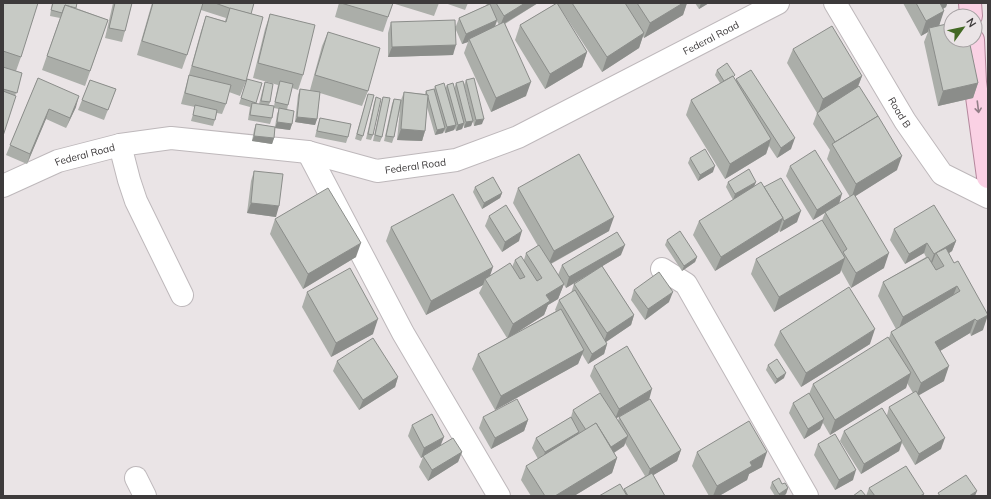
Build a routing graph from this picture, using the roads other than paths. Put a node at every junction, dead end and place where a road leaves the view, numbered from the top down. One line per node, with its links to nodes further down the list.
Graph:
1 (778, 3): 5 (street, Federal Road)
2 (835, 3): 8 (street, Road B)
3 (973, 48): 6 (main road, one-way to 6)
4 (120, 145): 5 (street, Federal Road); 7 (street, Federal Road); 10 (street)
5 (308, 152): 11 (street)
6 (988, 177)
7 (3, 186)
8 (988, 197)
9 (662, 269): 12 (street)
10 (182, 295)
11 (499, 496)
12 (807, 496)

